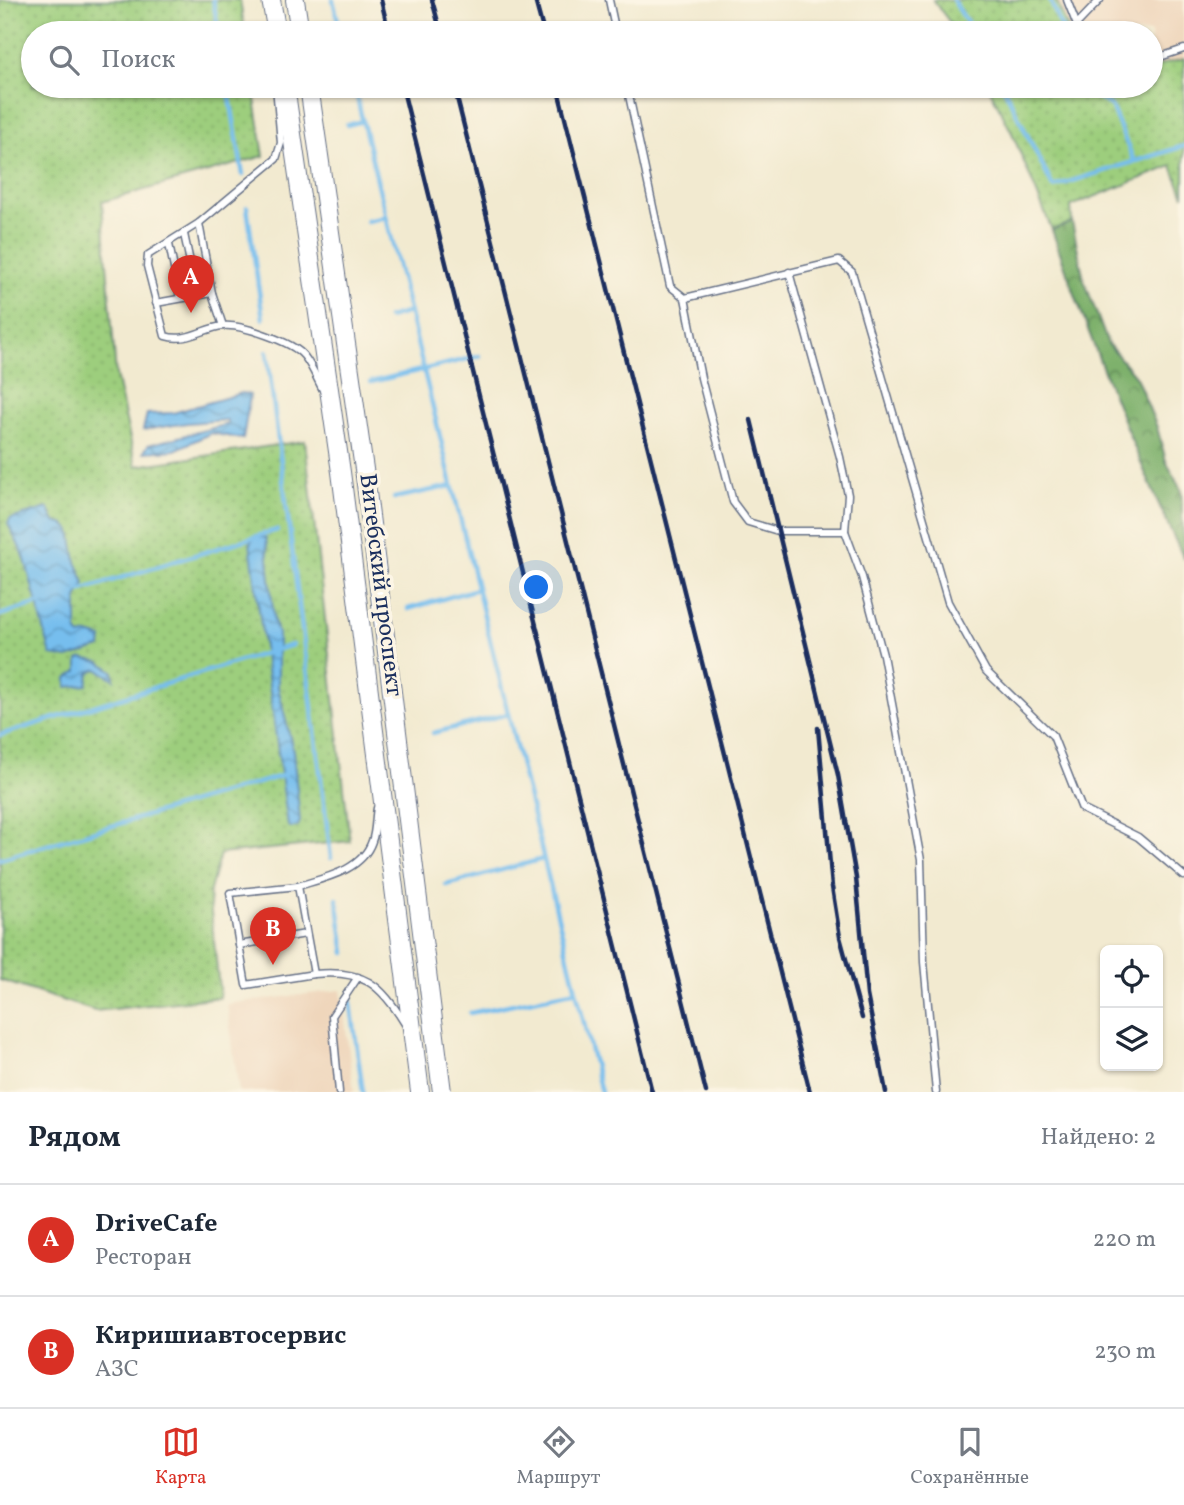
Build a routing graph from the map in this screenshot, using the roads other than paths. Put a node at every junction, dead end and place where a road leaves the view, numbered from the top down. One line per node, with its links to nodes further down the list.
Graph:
1 (271, 0): 6 (main road)
2 (295, 0): 7 (main road)
3 (609, 0): 8 (lane)
4 (1067, 0): 9 (lane)
5 (1100, 0): 10 (lane)
6 (275, 21)
7 (298, 21)
8 (613, 21)
9 (1076, 21)
10 (1080, 21)
11 (1184, 49): 12 (lane)
12 (1163, 56)
13 (277, 98): 17 (lane)
14 (287, 98): 27 (main road, Витебский проспект)
15 (311, 98): 39 (main road, Витебский проспект)
16 (630, 98): 24 (lane)
17 (199, 223): 18 (lane); 21 (lane)
18 (184, 233): 19 (lane); 22 (lane)
19 (169, 244): 23 (lane); 25 (lane)
20 (789, 272): 24 (lane); 28 (lane); 30 (lane)
21 (212, 293): 22 (lane); 26 (lane)
22 (197, 295): 23 (lane)
23 (180, 298): 25 (lane)
24 (685, 298): 28 (lane)
25 (156, 303): 26 (lane)
26 (223, 326): 27 (lane)
27 (332, 405): 29 (main road, Витебский проспект)
28 (845, 531): 40 (lane)
29 (380, 785): 31 (lane); 36 (main road, Витебский проспект)
30 (1184, 876)
31 (298, 886): 32 (lane); 33 (lane)
32 (306, 934): 33 (lane); 34 (lane)
33 (239, 945): 34 (lane)
34 (314, 974): 35 (lane)
35 (358, 977): 36 (lane); 37 (lane)
36 (412, 1035): 38 (main road, Витебский проспект)
37 (339, 1092)
38 (420, 1092)
39 (442, 1092)
40 (936, 1092)

